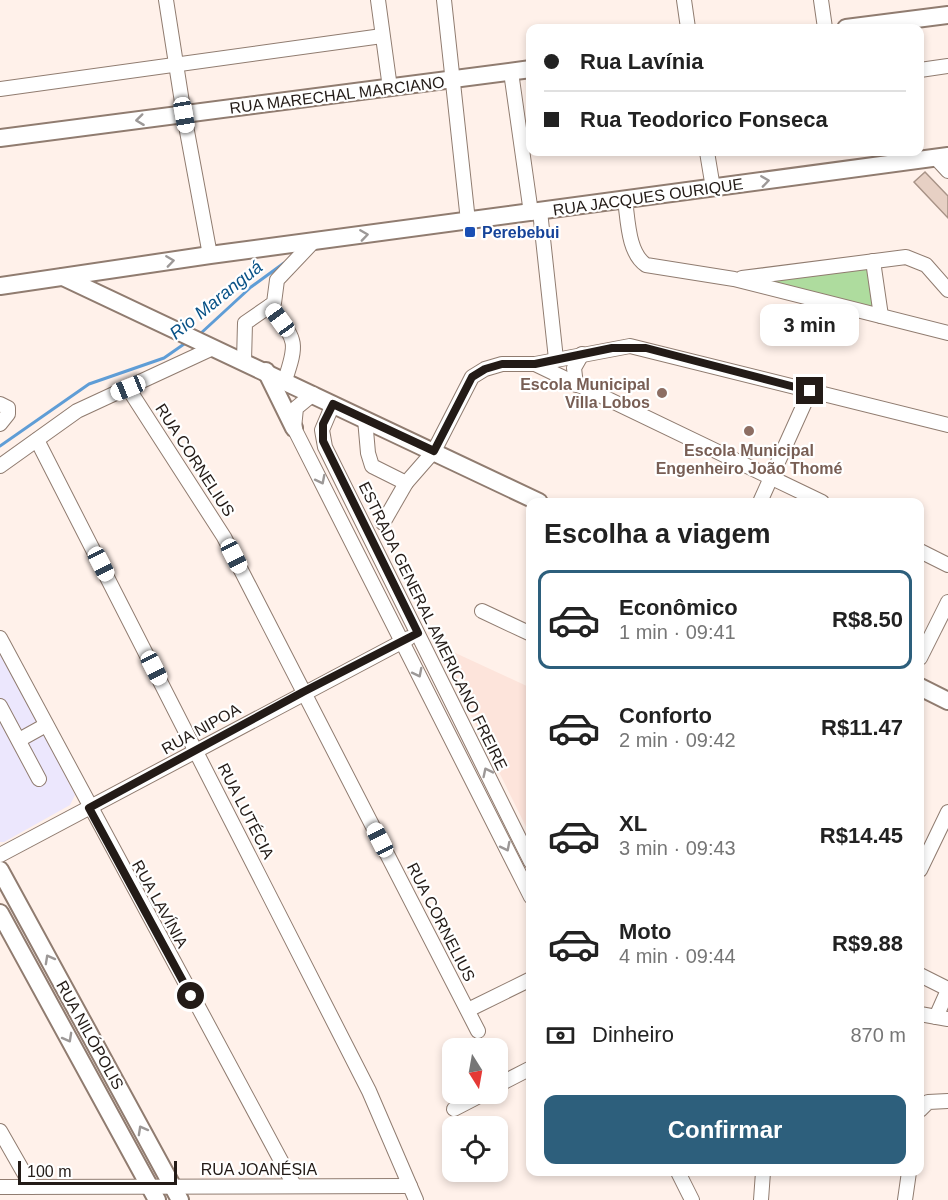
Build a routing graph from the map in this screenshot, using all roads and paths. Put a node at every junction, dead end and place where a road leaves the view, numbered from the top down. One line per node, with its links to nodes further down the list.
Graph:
1 (166, 0): 11 (street)
2 (378, 0): 10 (street)
3 (444, 0): 16 (street)
4 (684, 0): 7 (street)
5 (821, 0): 8 (street)
6 (948, 15): 9 (main road)
7 (687, 24)
8 (824, 24)
9 (877, 24)
10 (382, 36): 11 (street); 18 (street)
11 (176, 66): 17 (street); 19 (street)
12 (948, 66): 13 (street)
13 (924, 69)
14 (526, 70): 15 (main road, RUA MARECHAL MARCIANO)
15 (511, 72): 16 (main road, RUA MARECHAL MARCIANO); 20 (street)
16 (453, 80): 18 (main road, RUA MARECHAL MARCIANO); 29 (street)
17 (0, 88)
18 (390, 88): 19 (main road, RUA MARECHAL MARCIANO)
19 (184, 115): 21 (main road, RUA MARECHAL MARCIANO, one-way to 21); 31 (street)
20 (525, 125)
21 (0, 138)
22 (529, 156): 28 (street)
23 (708, 156): 26 (street)
24 (942, 157): 25 (street); 26 (main road, RUA JACQUES OURIQUE, one-way to 24)
25 (948, 171)
26 (713, 188): 27 (main road, RUA JACQUES OURIQUE)
27 (624, 200): 28 (main road, RUA JACQUES OURIQUE); 35 (street)
28 (536, 212): 29 (main road, RUA JACQUES OURIQUE); 44 (street)
29 (468, 221): 30 (main road, RUA JACQUES OURIQUE, one-way to 29)
30 (313, 242): 31 (main road, RUA JACQUES OURIQUE); 39 (street)
31 (210, 255): 33 (main road, RUA JACQUES OURIQUE, one-way to 31)
32 (873, 261): 35 (street); 37 (street); 40 (street)
33 (112, 270): 34 (main road, RUA JACQUES OURIQUE); 38 (main road)
34 (63, 277): 36 (main road, RUA JACQUES OURIQUE); 38 (main road)
35 (734, 279): 40 (street)
36 (0, 286)
37 (948, 290)
38 (111, 299): 42 (main road)
39 (270, 306): 45 (street); 48 (street)
40 (881, 316): 41 (street)
41 (948, 333)
42 (209, 346): 45 (main road); 50 (street)
43 (582, 354): 44 (street); 49 (street); 51 (street)
44 (556, 359): 46 (street)
45 (244, 361): 47 (main road)
46 (535, 364): 49 (street); 60 (street)
47 (266, 371): 48 (main road); 58 (main road)
48 (285, 380): 52 (main road)
49 (576, 385): 62 (street)
50 (128, 388): 59 (street); 78 (street, RUA CORNELIUS)
51 (810, 391): 57 (street); 62 (street)
52 (313, 394): 53 (main road); 58 (street)
53 (333, 404): 55 (main road); 73 (street, ESTRADA GENERAL AMERICANO FREIRE)
54 (4, 406): 56 (street)
55 (365, 419): 60 (main road); 63 (street)
56 (0, 424)
57 (948, 425)
58 (294, 428): 75 (street, ESTRADA GENERAL AMERICANO FREIRE, one-way to 75)
59 (38, 440): 61 (street); 83 (street, RUA LUTÉCIA)
60 (434, 451): 63 (street); 64 (main road)
61 (0, 466)
62 (773, 478): 65 (street); 66 (street)
63 (406, 483): 67 (street)
64 (531, 498)
65 (762, 498)
66 (814, 498)
67 (382, 522)
68 (924, 552): 69 (street)
69 (948, 565)
70 (948, 602): 76 (street)
71 (482, 611): 72 (street)
72 (526, 632)
73 (418, 633): 75 (street, RUA NIPOA); 87 (street, ESTRADA GENERAL AMERICANO FREIRE, one-way to 73)
74 (0, 638): 81 (street, RUA LAVÍNIA)
75 (402, 641): 78 (street, RUA NIPOA); 91 (street, ESTRADA GENERAL AMERICANO FREIRE, one-way to 91)
76 (924, 650)
77 (924, 689): 79 (main road)
78 (303, 692): 83 (street, RUA NIPOA); 96 (street, RUA CORNELIUS)
79 (948, 701)
80 (0, 706): 82 (street)
81 (46, 725): 82 (street); 85 (street, RUA LAVÍNIA)
82 (19, 740): 84 (street)
83 (197, 750): 85 (street, RUA NIPOA); 111 (street, RUA LUTÉCIA)
84 (39, 779)
85 (89, 808): 88 (street, RUA NIPOA); 110 (street, RUA LAVÍNIA)
86 (948, 812): 89 (street)
87 (526, 852)
88 (0, 855)
89 (924, 862)
90 (0, 870): 115 (main road, RUA NILÓPOLIS, one-way to 90)
91 (526, 887)
92 (0, 913): 114 (main road, RUA NILÓPOLIS, one-way to 114)
93 (924, 977): 95 (street)
94 (526, 981): 96 (street)
95 (948, 990): 98 (street)
96 (468, 1010): 99 (street, RUA CORNELIUS)
97 (924, 1015): 98 (street)
98 (942, 1018)
99 (478, 1031)
100 (526, 1071): 101 (street)
101 (508, 1080)
102 (948, 1101): 104 (street)
103 (464, 1104): 105 (street)
104 (924, 1106)
105 (454, 1109)
106 (0, 1131): 113 (street)
107 (680, 1176): 117 (street)
108 (763, 1176): 118 (street)
109 (908, 1176): 119 (street)
110 (294, 1185): 111 (street, RUA JOANÉSIA); 115 (street, RUA JOANÉSIA)
111 (410, 1186): 116 (street, RUA LUTÉCIA)
112 (0, 1187): 113 (street, RUA JOANÉSIA)
113 (32, 1187): 114 (street, RUA JOANÉSIA)
114 (153, 1193): 115 (street, RUA JOANÉSIA)
115 (176, 1193)
116 (416, 1200)
117 (692, 1200)
118 (761, 1200)
119 (904, 1200)

